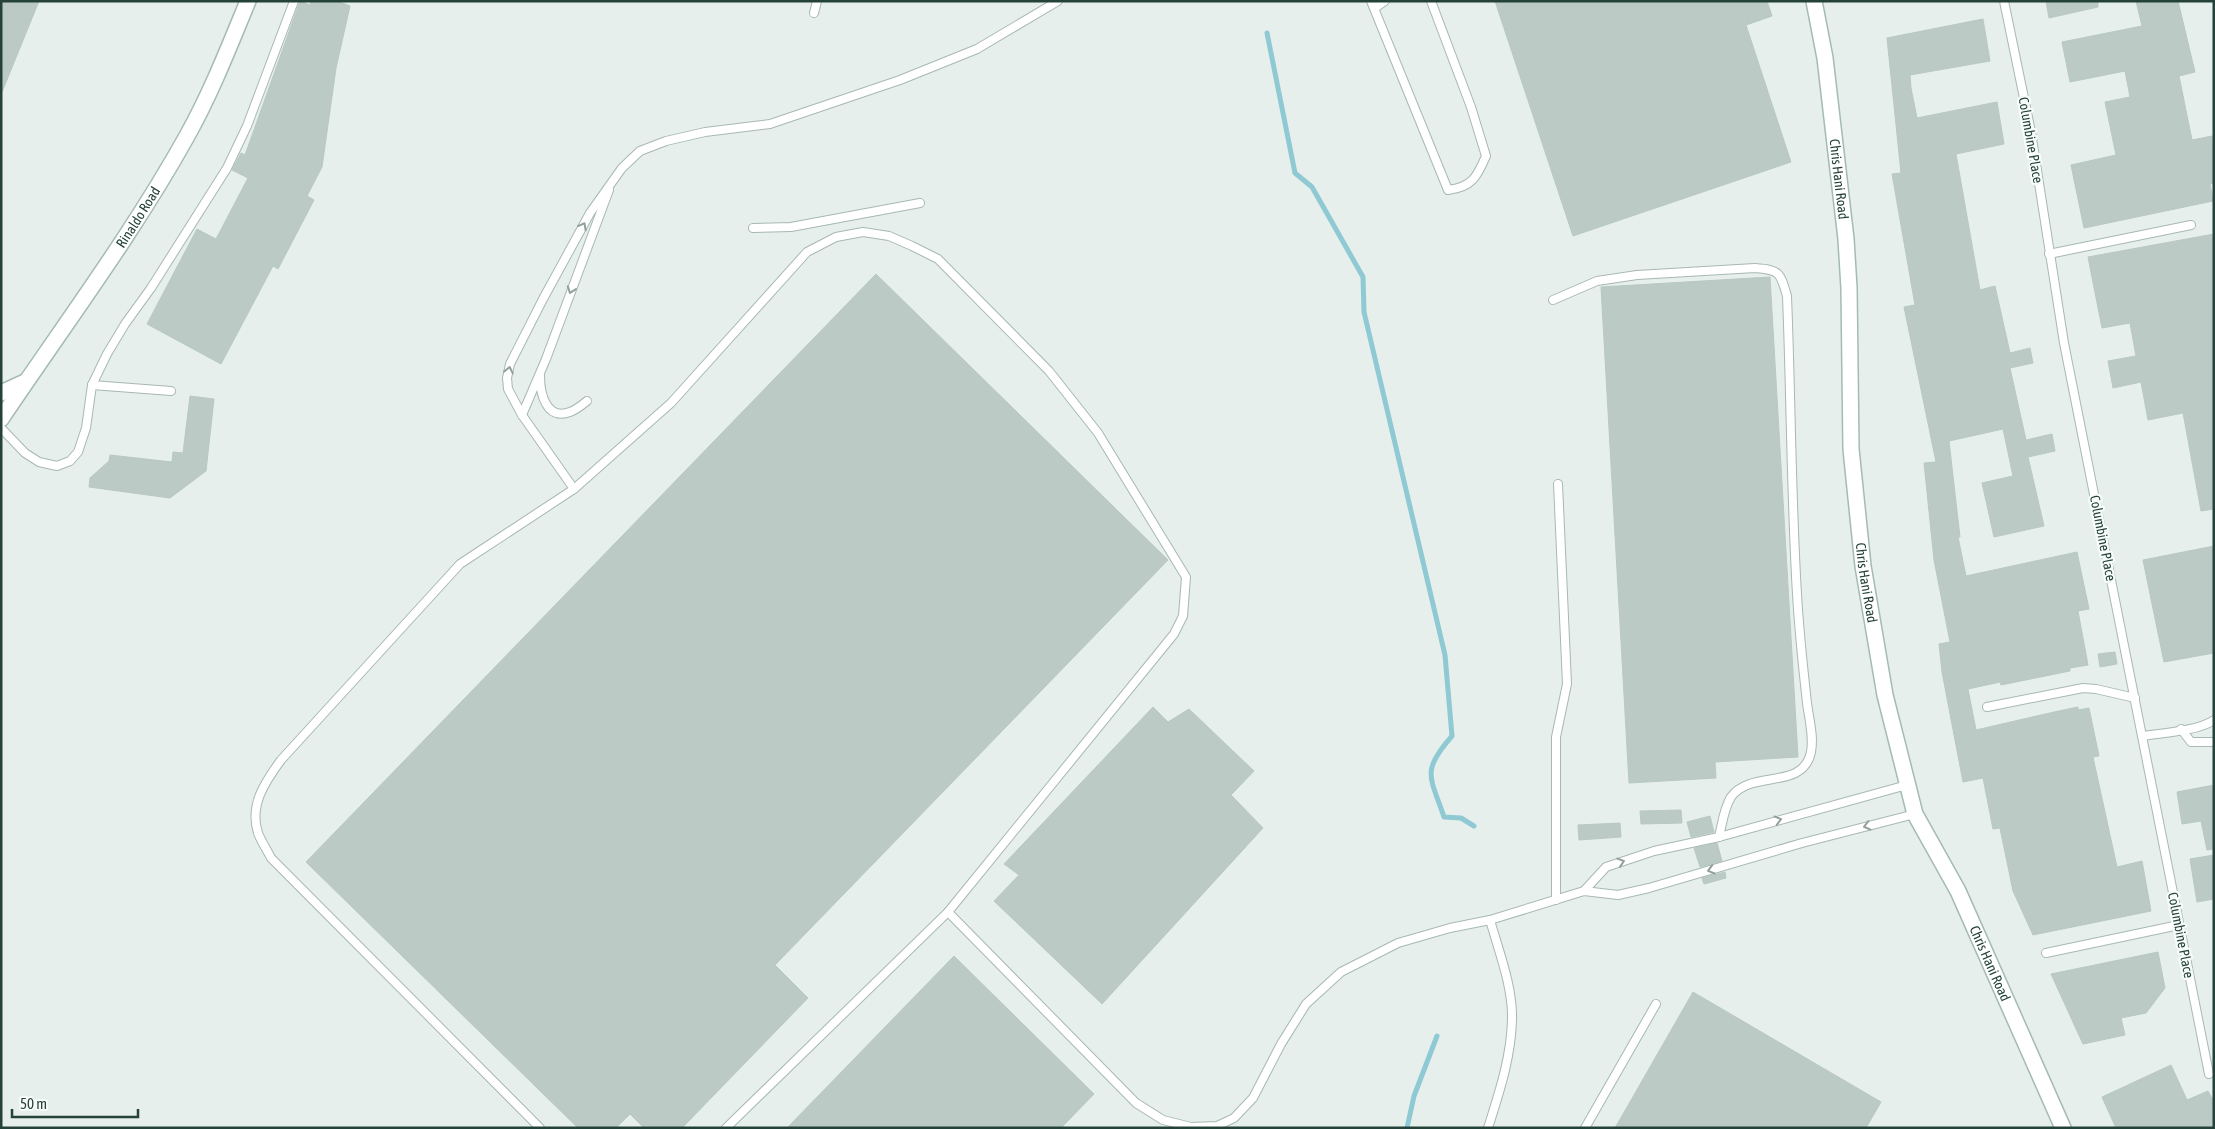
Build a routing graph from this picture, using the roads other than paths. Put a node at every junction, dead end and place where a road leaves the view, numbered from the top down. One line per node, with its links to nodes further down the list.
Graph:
1 (248, 1): 18 (street, Rinaldo Road)
2 (294, 1): 19 (lane)
3 (817, 1): 10 (lane)
4 (1058, 1): 11 (lane)
5 (1385, 1): 9 (lane)
6 (1431, 1): 9 (lane)
7 (1814, 1): 34 (street, Chris Hani Road)
8 (2004, 1): 15 (lane, Columbine Place)
9 (1373, 4)
10 (814, 13)
11 (613, 179): 17 (lane, one-way to 17); 23 (lane, one-way to 11)
12 (920, 203): 14 (lane)
13 (2191, 225): 15 (lane)
14 (754, 228)
15 (2049, 254): 28 (lane, Columbine Place)
16 (1553, 300): 36 (lane)
17 (540, 372): 22 (lane); 23 (lane)
18 (26, 381): 21 (street); 24 (street, Rinaldo Road)
19 (92, 385): 20 (lane); 25 (lane)
20 (172, 392)
21 (1, 393)
22 (588, 401)
23 (522, 415): 27 (lane)
24 (1, 419)
25 (1, 428)
26 (1558, 484): 38 (lane)
27 (574, 489): 39 (lane); 45 (lane)
28 (2135, 698): 29 (lane); 32 (lane, Columbine Place)
29 (1987, 707)
30 (2214, 720): 31 (lane)
31 (2181, 729): 32 (lane); 33 (lane)
32 (2143, 736): 41 (lane, Columbine Place)
33 (2214, 742)
34 (1907, 785): 35 (street, Chris Hani Road); 36 (lane, one-way to 34)
35 (1915, 814): 37 (lane, one-way to 37); 49 (street, Chris Hani Road)
36 (1719, 837): 37 (lane, one-way to 36)
37 (1584, 890): 38 (lane)
38 (1556, 900): 40 (lane)
39 (948, 912): 40 (lane); 46 (lane)
40 (1490, 920): 47 (lane)
41 (2179, 925): 42 (lane); 44 (lane, Columbine Place)
42 (2046, 953)
43 (1656, 1004): 48 (lane)
44 (2209, 1074)
45 (540, 1128)
46 (726, 1128)
47 (1488, 1128)
48 (1585, 1128)
49 (2063, 1128)

